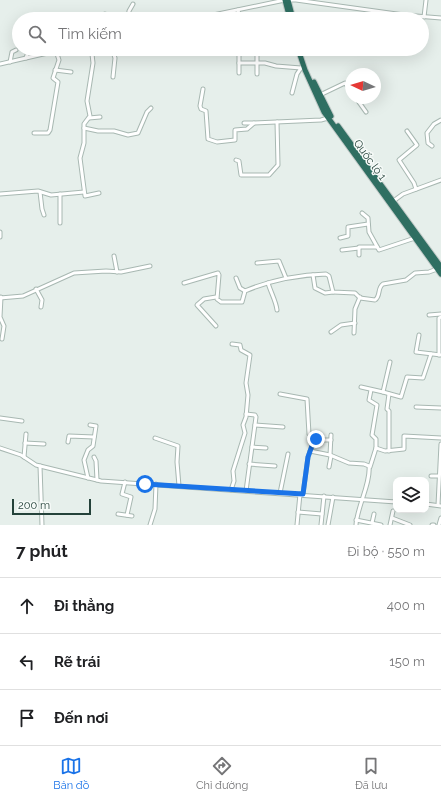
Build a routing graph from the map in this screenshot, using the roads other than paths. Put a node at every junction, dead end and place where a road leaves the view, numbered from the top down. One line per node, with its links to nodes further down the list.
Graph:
1 (285, 0): 2 (street); 7 (street); 10 (highway)
2 (288, 0): 6 (street); 11 (highway)
3 (334, 0): 6 (street)
4 (426, 0): 13 (street)
5 (133, 4): 8 (street)
6 (334, 6): 12 (street)
7 (238, 10): 9 (street)
8 (129, 12)
9 (228, 12)
10 (288, 12)
11 (291, 12)
12 (383, 12)
13 (425, 12)
14 (429, 17): 15 (street)
15 (441, 18)
16 (12, 52): 26 (street)
17 (35, 56): 25 (street)
18 (58, 56): 31 (street)
19 (92, 56): 44 (street)
20 (114, 56): 35 (street)
21 (239, 56): 27 (street)
22 (257, 56): 28 (street)
23 (300, 56): 30 (highway, Quốc lộ 1)
24 (304, 56): 39 (highway, Quốc lộ 1)
25 (26, 58): 26 (street)
26 (10, 62): 29 (street)
27 (239, 62): 28 (street); 33 (street)
28 (257, 63): 30 (street); 34 (street)
29 (0, 64)
30 (302, 67): 38 (street); 45 (highway, Quốc lộ 1)
31 (55, 70): 32 (street); 52 (street)
32 (71, 72)
33 (239, 73)
34 (257, 74)
35 (113, 77)
36 (345, 83): 39 (street)
37 (203, 89): 49 (street)
38 (292, 94)
39 (320, 95): 62 (highway, Quốc lộ 1)
40 (360, 104): 42 (street)
41 (151, 108): 50 (street)
42 (366, 112)
43 (100, 116): 44 (street)
44 (89, 118): 50 (street)
45 (328, 118): 47 (street); 62 (highway, Quốc lộ 1)
46 (441, 120): 53 (street)
47 (277, 122): 49 (street); 54 (street)
48 (244, 123): 49 (street)
49 (254, 123)
50 (84, 128): 58 (street)
51 (407, 132): 56 (street)
52 (34, 133)
53 (432, 146)
54 (236, 160)
55 (441, 180): 56 (street)
56 (416, 189): 62 (street)
57 (40, 192): 60 (street); 61 (street); 64 (street)
58 (84, 192): 59 (street); 61 (street)
59 (99, 193)
60 (0, 194)
61 (60, 194): 65 (street)
62 (392, 202): 70 (highway, Quốc lộ 1); 78 (highway, Quốc lộ 1)
63 (362, 213): 66 (street)
64 (44, 215)
65 (60, 223)
66 (368, 224): 69 (street); 71 (street)
67 (0, 232): 68 (street)
68 (0, 237)
69 (340, 238)
70 (415, 238): 71 (street); 78 (highway, Quốc lộ 1)
71 (377, 247): 72 (street)
72 (359, 248): 73 (street); 74 (street)
73 (342, 250)
74 (358, 254)
75 (114, 256): 79 (street)
76 (257, 263): 83 (street)
77 (150, 266): 79 (street)
78 (439, 268): 80 (highway, Quốc lộ 1); 90 (street)
79 (117, 270): 86 (street)
80 (441, 274)
81 (313, 275): 83 (street); 88 (street); 88 (street)
82 (236, 278): 87 (street)
83 (286, 278): 85 (street)
84 (184, 283): 89 (street)
85 (268, 283): 87 (street); 93 (street)
86 (36, 289): 91 (street); 92 (street)
87 (244, 291): 89 (street)
88 (333, 292): 90 (street)
89 (216, 297): 97 (street)
90 (360, 297): 96 (street)
91 (1, 298): 102 (street)
92 (41, 307)
93 (277, 310)
94 (428, 316): 95 (street)
95 (441, 316): 100 (street)
96 (355, 323): 98 (street); 99 (street)
97 (216, 326)
98 (331, 332)
99 (354, 333)
100 (440, 334): 105 (street)
101 (419, 335): 104 (street)
102 (2, 338)
103 (232, 344): 114 (street)
104 (431, 354): 105 (street); 111 (street)
105 (440, 355)
106 (390, 362): 109 (street)
107 (361, 387): 108 (street)
108 (371, 390): 109 (street); 134 (street)
109 (383, 392): 111 (street)
110 (280, 394): 125 (street)
111 (389, 394): 136 (street)
112 (416, 407): 113 (street)
113 (441, 408)
114 (246, 414): 118 (street); 153 (street)
115 (0, 418): 116 (street)
116 (22, 421)
117 (90, 425): 122 (street)
118 (255, 425): 119 (street); 131 (street)
119 (284, 427)
120 (26, 434): 128 (street)
121 (331, 435): 126 (street)
122 (94, 437): 127 (street); 148 (street)
123 (155, 438): 152 (street)
124 (441, 438): 136 (street)
125 (314, 440): 126 (street); 135 (street)
126 (331, 440): 138 (street)
127 (68, 442)
128 (25, 443): 129 (street); 139 (street)
129 (44, 444)
130 (441, 444): 147 (street)
131 (252, 446): 133 (street); 141 (street)
132 (0, 448): 139 (street)
133 (266, 448)
134 (376, 448): 136 (street); 145 (street)
135 (310, 451): 138 (street); 156 (street)
136 (389, 451)
137 (288, 454): 155 (street)
138 (331, 455): 144 (street); 145 (street)
139 (24, 457): 142 (street)
140 (94, 457): 149 (street)
141 (249, 464): 143 (street); 154 (street)
142 (40, 466): 148 (street); 174 (street)
143 (275, 466)
144 (329, 467)
145 (370, 467): 159 (street)
146 (431, 476): 147 (street)
147 (438, 476): 162 (street)
148 (88, 478): 149 (street)
149 (97, 480): 150 (street)
150 (125, 482): 151 (street); 168 (street)
151 (156, 484): 152 (street); 175 (street)
152 (179, 486): 153 (street)
153 (231, 490): 154 (street)
154 (246, 491): 155 (street)
155 (280, 493): 156 (street)
156 (301, 494): 157 (street); 163 (street)
157 (324, 496): 158 (street); 166 (street)
158 (333, 497): 159 (street); 178 (street)
159 (361, 499): 160 (street); 172 (street)
160 (393, 502)
161 (429, 504): 162 (street)
162 (439, 505)
163 (298, 512): 166 (street); 176 (street)
164 (393, 512): 170 (street)
165 (118, 514): 168 (street)
166 (322, 514): 177 (street)
167 (374, 514): 173 (street)
168 (126, 515): 169 (street)
169 (132, 516)
170 (392, 518): 181 (street); 182 (street)
171 (441, 518): 183 (street)
172 (356, 520): 173 (street); 179 (street)
173 (372, 523): 180 (street)
174 (42, 525)
175 (150, 525)
176 (297, 525)
177 (321, 525)
178 (328, 525)
179 (356, 525)
180 (381, 525)
181 (390, 525)
182 (410, 525)
183 (439, 525)

